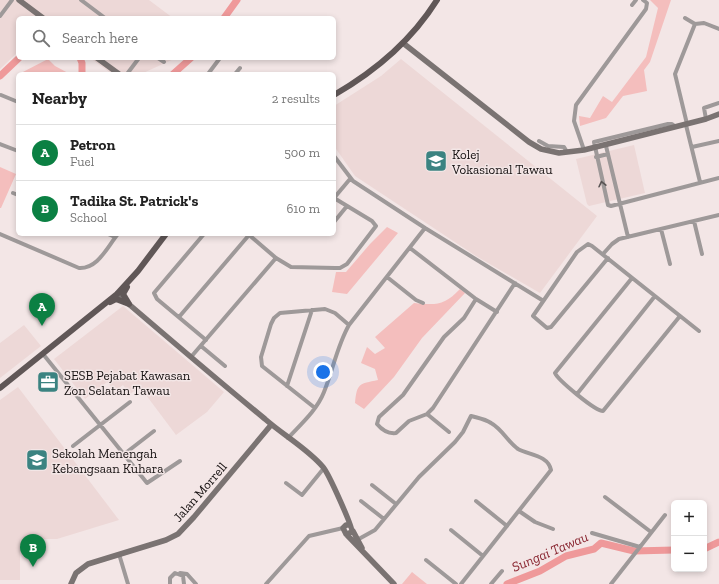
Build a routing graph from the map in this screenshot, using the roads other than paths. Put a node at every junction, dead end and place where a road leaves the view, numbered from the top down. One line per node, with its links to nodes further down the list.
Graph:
1 (12, 0): 8 (street)
2 (19, 0): 9 (street)
3 (80, 0): 10 (street)
4 (437, 0): 14 (main road)
5 (636, 0): 7 (street)
6 (643, 0): 40 (street)
7 (632, 5)
8 (0, 16)
9 (40, 16)
10 (102, 16)
11 (685, 18): 12 (street)
12 (695, 24): 13 (street); 31 (street)
13 (719, 29)
14 (403, 43): 25 (main road); 41 (street)
15 (101, 60): 21 (street)
16 (138, 60): 22 (street)
17 (161, 60): 19 (street)
18 (218, 60): 23 (street)
19 (164, 62)
20 (240, 68): 24 (street)
21 (116, 72)
22 (128, 72)
23 (210, 72)
24 (237, 72)
25 (336, 94)
26 (1, 95): 27 (street)
27 (16, 101)
28 (719, 103): 30 (street)
29 (719, 114): 30 (street)
30 (706, 120): 31 (street)
31 (687, 124): 32 (street); 37 (street)
32 (676, 127): 36 (street); 38 (street)
33 (539, 141): 41 (street)
34 (719, 141): 37 (street)
35 (0, 144): 39 (street)
36 (606, 146): 38 (street); 42 (street)
37 (692, 147): 47 (street)
38 (594, 149): 40 (street); 43 (street)
39 (16, 150)
40 (584, 150): 41 (street)
41 (567, 152)
42 (608, 154): 43 (street); 52 (street)
43 (596, 157): 52 (street, one-way to 43)
44 (336, 159): 46 (street)
45 (719, 178): 47 (street)
46 (350, 179): 50 (street); 57 (street)
47 (700, 182): 52 (street)
48 (13, 193): 49 (street)
49 (16, 194)
50 (336, 196)
51 (336, 199): 53 (street)
52 (621, 203): 65 (street)
53 (347, 206): 55 (street); 69 (street)
54 (719, 215): 56 (street)
55 (336, 220)
56 (694, 221): 58 (street); 68 (street)
57 (425, 228): 66 (street); 75 (street)
58 (661, 229): 65 (street); 71 (street)
59 (0, 234): 60 (street)
60 (117, 236)
61 (164, 236): 72 (main road)
62 (202, 236): 86 (street)
63 (247, 236): 86 (street)
64 (251, 236): 69 (street)
65 (628, 237): 67 (street)
66 (410, 248): 73 (street); 78 (street)
67 (603, 254): 70 (street); 79 (street)
68 (702, 254)
69 (276, 258): 89 (street)
70 (608, 258): 74 (street); 79 (street)
71 (670, 264)
72 (138, 271): 76 (main road); 82 (main road)
73 (387, 277): 80 (street); 87 (street)
74 (632, 278): 77 (street); 96 (street)
75 (515, 283): 79 (street); 84 (street)
76 (117, 294): 81 (main road); 82 (street)
77 (655, 296): 85 (street); 96 (street)
78 (476, 299): 84 (street); 99 (street)
79 (542, 300)
80 (423, 303)
81 (106, 304): 82 (main road); 91 (main road)
82 (129, 304): 92 (street)
83 (312, 310): 87 (street); 94 (street); 94 (street)
84 (497, 312): 99 (street)
85 (680, 316): 88 (street); 96 (street)
86 (179, 317): 89 (street)
87 (349, 325): 98 (street)
88 (699, 331)
89 (206, 340): 90 (street)
90 (201, 346): 92 (street); 93 (street)
91 (43, 354): 95 (main road); 101 (street)
92 (191, 357): 100 (street)
93 (225, 366)
94 (288, 386): 98 (street)
95 (0, 388)
96 (577, 394)
97 (130, 402): 101 (street)
98 (315, 408): 104 (street)
99 (427, 414): 103 (street)
100 (271, 425): 104 (street); 126 (street, Jalan Morrell)
101 (100, 426): 105 (street); 106 (street)
102 (154, 431): 106 (street)
103 (449, 432)
104 (288, 438): 108 (street)
105 (74, 446)
106 (123, 455): 107 (street)
107 (180, 461)
108 (324, 468): 109 (street); 119 (street)
109 (286, 483)
110 (372, 486): 114 (street)
111 (604, 497): 122 (street)
112 (361, 501): 117 (street)
113 (476, 501): 118 (street)
114 (396, 504): 115 (street); 117 (street)
115 (519, 511): 118 (street); 120 (street)
116 (665, 515): 122 (street)
117 (384, 519): 124 (street)
118 (507, 526): 128 (street)
119 (347, 529): 124 (street); 127 (street); 137 (street)
120 (553, 529)
121 (451, 530): 128 (street)
122 (652, 532): 125 (street)
123 (592, 534): 125 (street)
124 (357, 540): 127 (street)
125 (639, 548): 142 (street)
126 (119, 554): 132 (street, Jalan Morrell); 133 (street)
127 (367, 556): 138 (street)
128 (483, 556): 140 (street)
129 (426, 560): 139 (street)
130 (502, 571): 141 (street)
131 (178, 573): 134 (street); 135 (street); 136 (street)
132 (71, 584)
133 (128, 584)
134 (169, 584)
135 (184, 584): 136 (street)
136 (196, 584)
137 (266, 584)
138 (394, 584)
139 (456, 584)
140 (461, 584)
141 (491, 584)
142 (611, 584)

